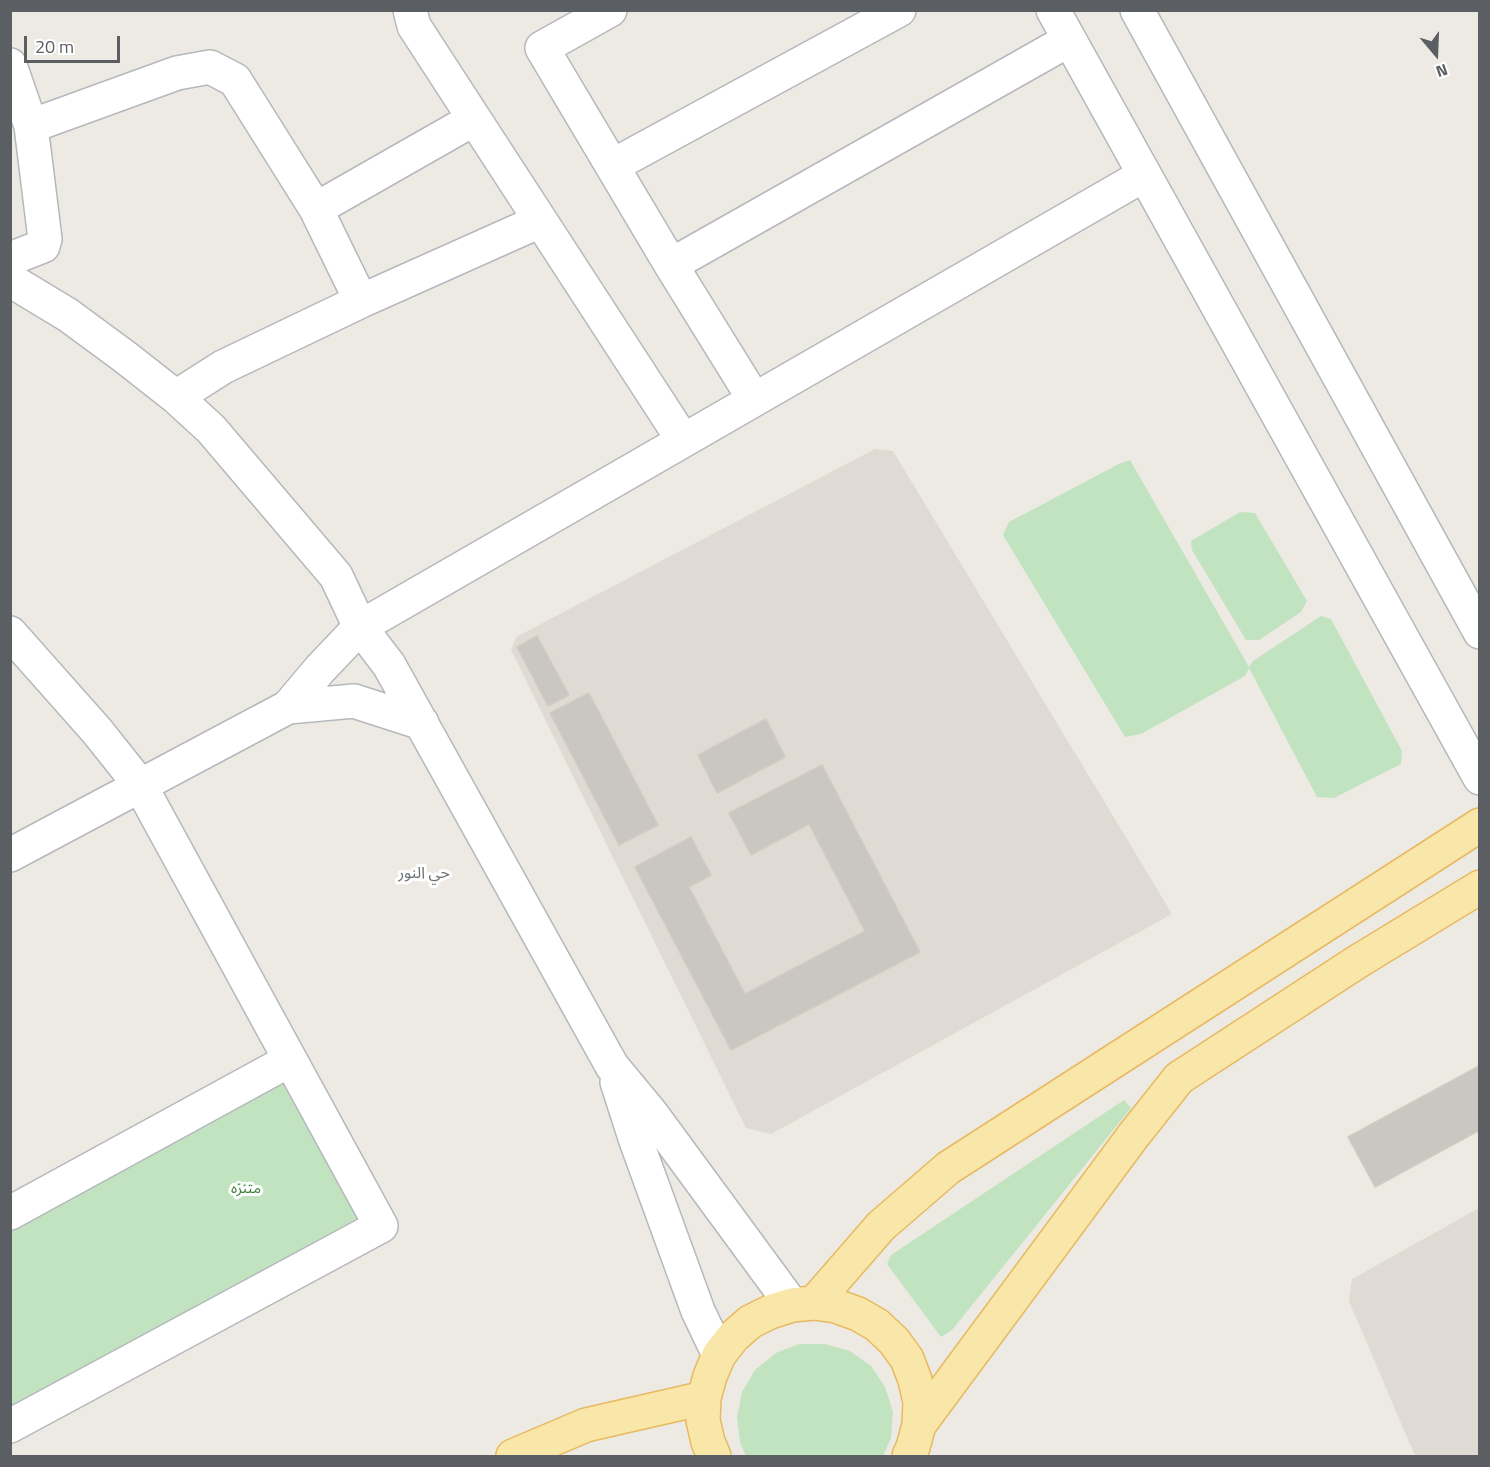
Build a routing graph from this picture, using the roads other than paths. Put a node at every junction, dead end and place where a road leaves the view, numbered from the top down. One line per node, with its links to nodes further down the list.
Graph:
1 (410, 10): 8 (street)
2 (900, 10): 10 (street)
3 (1053, 10): 6 (street)
4 (1137, 10): 22 (street)
5 (600, 13): 10 (street)
6 (1069, 40): 11 (street); 15 (street)
7 (10, 65): 9 (street)
8 (474, 119): 12 (street); 13 (street)
9 (31, 126): 12 (street); 14 (street)
10 (612, 166): 15 (street)
11 (1144, 175): 19 (street); 26 (street)
12 (316, 209): 17 (street)
13 (540, 221): 17 (street); 20 (street)
14 (10, 259)
15 (671, 265): 19 (street)
16 (10, 280): 18 (street)
17 (361, 301): 18 (street)
18 (176, 397): 21 (street)
19 (754, 399): 20 (street)
20 (683, 440): 21 (street)
21 (360, 627): 24 (street); 25 (street)
22 (1479, 632)
23 (10, 633): 27 (street)
24 (288, 706): 25 (street); 27 (street)
25 (422, 723): 32 (street)
26 (1479, 778)
27 (140, 785): 29 (street); 31 (street)
28 (1479, 825): 34 (main road)
29 (10, 855)
30 (1479, 887): 37 (main road)
31 (290, 1060): 33 (street); 38 (street)
32 (612, 1066): 34 (street); 35 (street)
33 (10, 1213)
34 (803, 1304): 35 (main road); 37 (main road)
35 (719, 1355): 36 (main road)
36 (704, 1398): 39 (main road); 40 (main road)
37 (919, 1425): 41 (main road)
38 (10, 1426)
39 (513, 1456)
40 (714, 1456)
41 (909, 1456)

